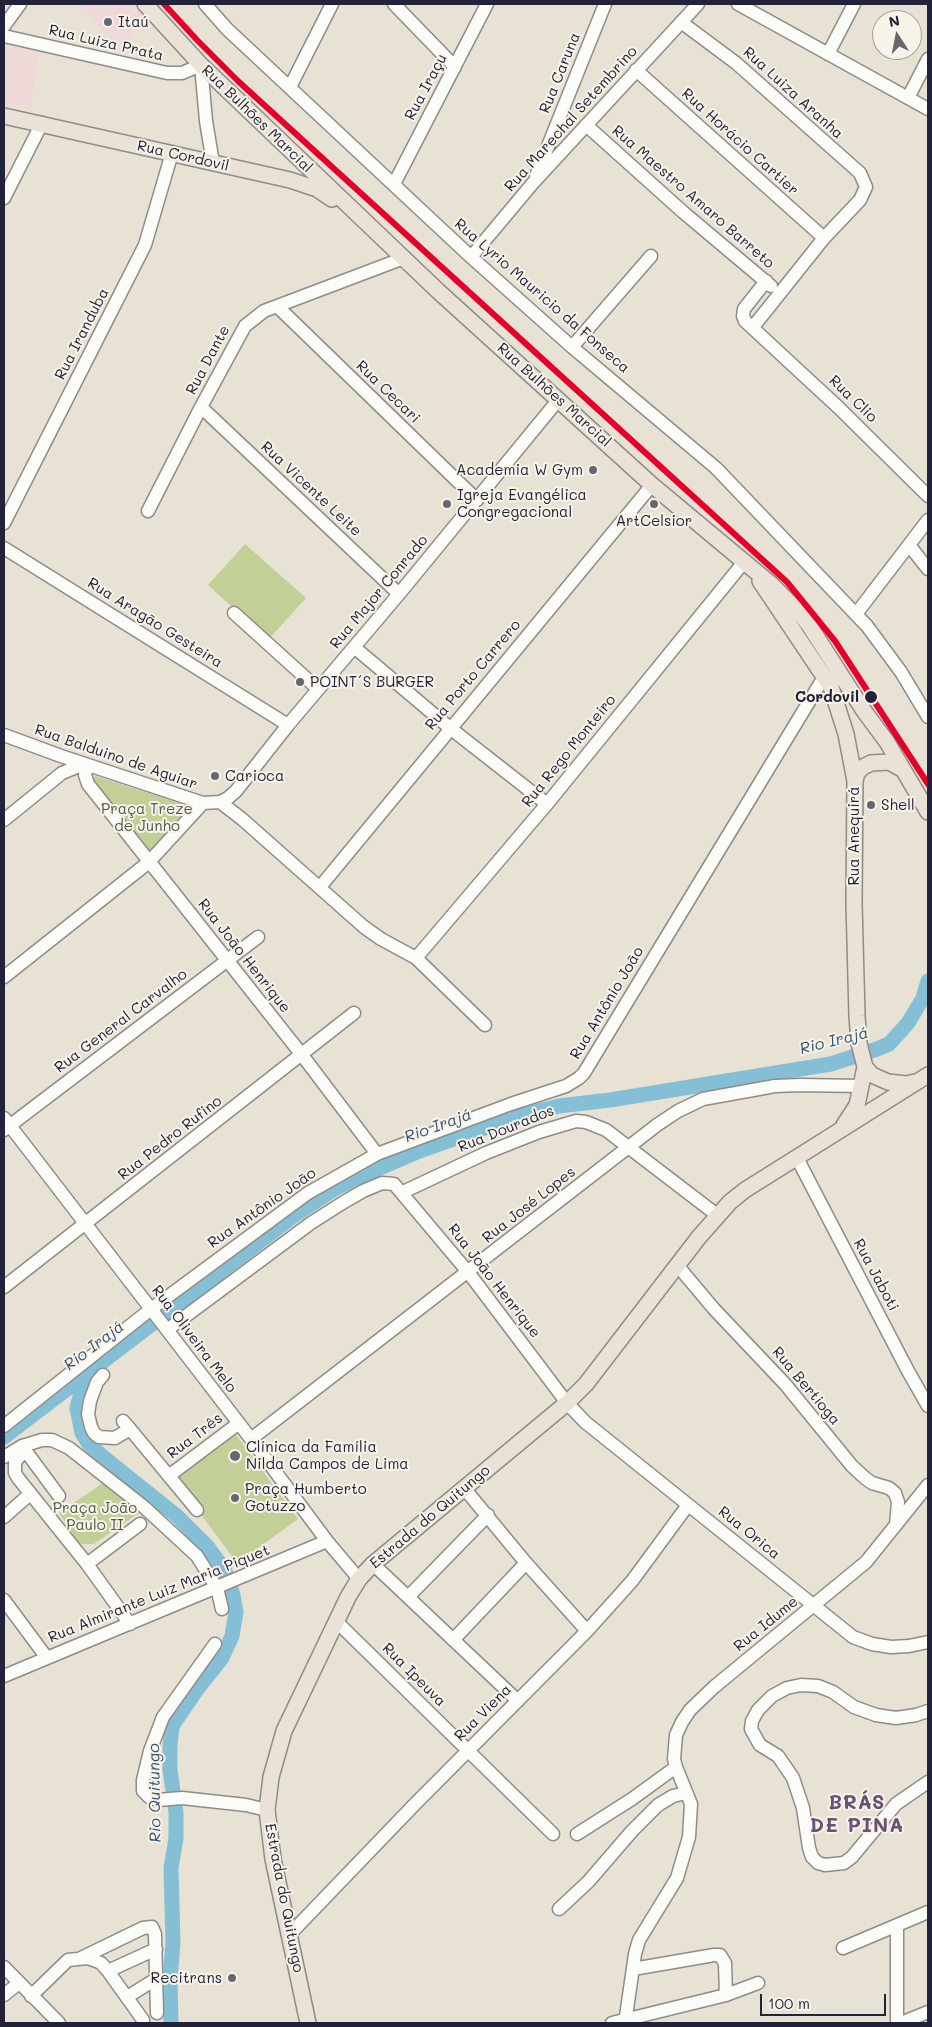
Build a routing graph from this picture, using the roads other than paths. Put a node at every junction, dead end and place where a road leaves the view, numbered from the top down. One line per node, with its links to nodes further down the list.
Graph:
1 (20, 4): 12 (street)
2 (145, 4): 16 (main road, Rua Bulhões Marcial)
3 (205, 4): 19 (street, Rua Lyrio Mauricio da Fonseca)
4 (332, 4): 19 (street)
5 (394, 4): 17 (street)
6 (487, 4): 17 (street, Rua Iraçu)
7 (605, 4): 25 (street, Rua Caruna)
8 (698, 4): 11 (street, Rua Marechal Setembrino)
9 (738, 4): 14 (street)
10 (854, 4): 14 (street)
11 (681, 22): 18 (street, Rua Marechal Setembrino); 35 (street, Rua Luiza Aranha)
12 (4, 26)
13 (4, 36): 16 (street, Rua Luiza Prata)
14 (828, 54): 20 (street)
15 (928, 59): 20 (street)
16 (201, 65): 28 (main road, Rua Bulhões Marcial); 29 (street)
17 (455, 67): 32 (street, Rua Iraçu)
18 (636, 70): 24 (street, Rua Marechal Setembrino); 35 (street, Rua Horácio Cartier)
19 (290, 87): 32 (street, Rua Lyrio Mauricio da Fonseca)
20 (908, 98): 21 (street)
21 (928, 109)
22 (4, 116): 23 (main road, Rua Cordovil)
23 (42, 123): 27 (main road, Rua Cordovil); 33 (street)
24 (586, 125): 26 (street, Rua Marechal Setembrino); 39 (street, Rua Maestro Amaro Barreto)
25 (554, 131): 26 (street); 31 (street, Rua Caruna)
26 (569, 144): 31 (street, Rua Marechal Setembrino)
27 (172, 153): 29 (main road, Rua Cordovil); 51 (street, Rua Iranduba)
28 (300, 159): 30 (main road); 34 (main road, Rua Bulhões Marcial)
29 (213, 163): 30 (main road, Rua Cordovil)
30 (290, 180): 34 (main road, Rua Cordovil)
31 (533, 183): 38 (street, Rua Marechal Setembrino)
32 (394, 184): 38 (street, Rua Lyrio Mauricio da Fonseca)
33 (4, 198)
34 (355, 213): 37 (main road, Rua Bulhões Marcial)
35 (824, 238): 40 (street)
36 (651, 256): 43 (street)
37 (404, 258): 41 (street, Rua Dante); 44 (main road, Rua Bulhões Marcial)
38 (471, 258): 43 (street, Rua Lyrio Mauricio da Fonseca)
39 (766, 281): 40 (street, Rua Maestro Amaro Barreto); 42 (street)
40 (778, 293): 42 (street)
41 (277, 306): 45 (street, Rua Dante); 48 (street, Rua Cecari)
42 (753, 327): 47 (street, Rua Clio)
43 (572, 348): 58 (street, Rua Lyrio Mauricio da Fonseca)
44 (559, 399): 46 (main road, Rua Bulhões Marcial); 48 (street, Rua Major Conrado)
45 (201, 407): 49 (street, Rua Dante); 56 (street, Rua Vicente Leite)
46 (652, 485): 54 (main road, Rua Bulhões Marcial); 66 (street, Rua Porto Carrero)
47 (928, 496)
48 (476, 500): 56 (street, Rua Major Conrado)
49 (148, 512)
50 (928, 520): 52 (street)
51 (4, 523)
52 (909, 545): 55 (street); 58 (street)
53 (4, 548): 65 (street, Rua Aragão Gesteira)
54 (749, 567): 60 (main road, Rua Anequirá); 70 (main road, Rua Bulhões Marcial); 75 (street, Rua Rego Monteiro)
55 (928, 569)
56 (400, 594): 59 (street, Rua Major Conrado)
57 (234, 613): 61 (street)
58 (856, 614): 64 (street, Rua Lyrio Mauricio da Fonseca)
59 (354, 647): 61 (street, Rua Major Conrado); 66 (street)
60 (824, 677): 62 (street, Rua Antônio João); 63 (main road, Rua Anequirá)
61 (318, 689): 65 (street, Rua Major Conrado)
62 (812, 698): 63 (street); 93 (street, Rua Antônio João)
63 (837, 702): 72 (main road, Rua Anequirá)
64 (928, 717)
65 (288, 725): 73 (street, Rua Major Conrado)
66 (450, 728): 75 (street); 79 (street, Rua Porto Carrero)
67 (4, 735): 68 (street, Rua Balduino de Aguiar)
68 (61, 756): 69 (street, Rua Balduino de Aguiar); 71 (street)
69 (85, 769): 71 (street); 74 (street, Rua Balduino de Aguiar); 78 (street, Rua João Henrique)
70 (902, 770): 72 (main road); 76 (main road, Rua Bulhões Marcial)
71 (64, 773): 77 (street)
72 (854, 781): 87 (main road, Rua Anequirá)
73 (220, 802): 74 (street, Rua Balduino de Aguiar); 79 (street)
74 (203, 803): 78 (street)
75 (547, 804): 81 (street, Rua Rego Monteiro)
76 (928, 812)
77 (4, 820)
78 (149, 862): 82 (street, Rua João Henrique); 83 (street)
79 (320, 887): 81 (street)
80 (258, 937): 82 (street, Rua General Carvalho)
81 (416, 958): 85 (street)
82 (228, 961): 86 (street, Rua João Henrique); 90 (street, Rua General Carvalho)
83 (4, 977)
84 (354, 1013): 86 (street, Rua Pedro Rufino)
85 (485, 1025)
86 (302, 1055): 93 (street, Rua João Henrique); 97 (street, Rua Pedro Rufino)
87 (863, 1058): 88 (main road); 89 (main road, Estrada do Quitungo)
88 (923, 1078): 91 (main road, Estrada do Quitungo)
89 (862, 1086): 91 (main road, Estrada do Quitungo); 92 (street, Rua José Lopes)
90 (6, 1124): 97 (street, Rua Oliveira Melo)
91 (835, 1134): 94 (main road, Estrada do Quitungo)
92 (630, 1147): 95 (street, Rua Dourados); 96 (street, Rua Dourados); 99 (street, Rua José Lopes)
93 (377, 1154): 101 (street, Rua Antônio João)
94 (797, 1158): 96 (main road, Estrada do Quitungo); 105 (street, Rua Jaboti)
95 (402, 1192): 99 (street, Rua João Henrique); 102 (street, Rua João Henrique)
96 (717, 1215): 98 (main road, Estrada do Quitungo)
97 (85, 1224): 100 (street, Rua Pedro Rufino); 101 (street, Rua Oliveira Melo)
98 (677, 1265): 104 (main road, Estrada do Quitungo); 121 (street, Rua Bertioga)
99 (468, 1272): 104 (street, Rua João Henrique); 108 (street, Rua José Lopes)
100 (4, 1287)
101 (152, 1310): 102 (street, Rua Oliveira Melo); 107 (street, Rua Antônio João)
102 (166, 1328): 106 (street, Rua Oliveira Melo)
103 (103, 1375): 111 (street)
104 (567, 1402): 113 (main road, Estrada do Quitungo); 116 (street, Rua Orica)
105 (928, 1406)
106 (239, 1423): 108 (street, Rua Oliveira Melo); 111 (street, Rua Três)
107 (4, 1426)
108 (251, 1439): 122 (street, Rua Oliveira Melo)
109 (24, 1448): 110 (street); 114 (street); 115 (street); 127 (street)
110 (4, 1457)
111 (170, 1475): 117 (street)
112 (928, 1485): 121 (street, Rua Idume)
113 (464, 1488): 118 (street); 125 (main road, Estrada do Quitungo)
114 (30, 1494): 119 (street); 124 (street)
115 (59, 1496)
116 (688, 1505): 130 (street, Rua Orica); 134 (street, Rua Viena)
117 (197, 1510)
118 (488, 1515): 123 (street); 128 (street)
119 (4, 1517)
120 (140, 1524): 124 (street)
121 (896, 1525): 130 (street, Rua Idume)
122 (327, 1542): 126 (street, Rua Oliveira Melo); 127 (street, Rua Almirante Luiz Maria Piquet)
123 (526, 1562): 134 (street); 135 (street)
124 (86, 1564): 133 (street)
125 (373, 1564): 126 (main road, Estrada do Quitungo); 128 (street)
126 (359, 1579): 132 (main road, Estrada do Quitungo)
127 (220, 1587): 131 (street); 133 (street, Rua Almirante Luiz Maria Piquet)
128 (409, 1596): 135 (street)
129 (4, 1600): 138 (street)
130 (813, 1606): 136 (street, Rua Orica); 143 (street, Rua Idume)
131 (222, 1610)
132 (337, 1622): 142 (street, Rua Ipeuva); 146 (main road, Estrada do Quitungo)
133 (130, 1624): 138 (street, Rua Almirante Luiz Maria Piquet)
134 (587, 1631): 140 (street, Rua Viena)
135 (453, 1640): 140 (street)
136 (928, 1642)
137 (215, 1644): 146 (street)
138 (47, 1658): 139 (street, Rua Almirante Luiz Maria Piquet)
139 (4, 1676)
140 (518, 1701): 142 (street, Rua Viena)
141 (928, 1711): 144 (street)
142 (467, 1751): 147 (street, Rua Ipeuva); 152 (street, Rua Viena)
143 (676, 1768): 145 (street, Rua Idume); 148 (street)
144 (928, 1782)
145 (688, 1799): 149 (street); 157 (street)
146 (267, 1810): 152 (main road, Estrada do Quitungo)
147 (552, 1834)
148 (577, 1834)
149 (559, 1909)
150 (928, 1912): 151 (street)
151 (897, 1925): 153 (street); 173 (street)
152 (290, 1934): 171 (main road, Estrada do Quitungo)
153 (843, 1948)
154 (156, 1949): 155 (street); 158 (street); 159 (street)
155 (81, 1958): 158 (street); 163 (street)
156 (4, 1967): 161 (street)
157 (632, 1969): 164 (street); 169 (street)
158 (108, 1971): 165 (street)
159 (156, 1980): 165 (street); 167 (street)
160 (758, 1983): 164 (street)
161 (19, 1984): 162 (street); 163 (street)
162 (4, 1995)
163 (31, 1996): 170 (street)
164 (726, 1996): 169 (street)
165 (126, 1997): 168 (street)
166 (928, 2012): 174 (street)
167 (157, 2013)
168 (143, 2020)
169 (625, 2022): 172 (street)
170 (58, 2023)
171 (308, 2023)
172 (612, 2023)
173 (897, 2023)
174 (901, 2023)

